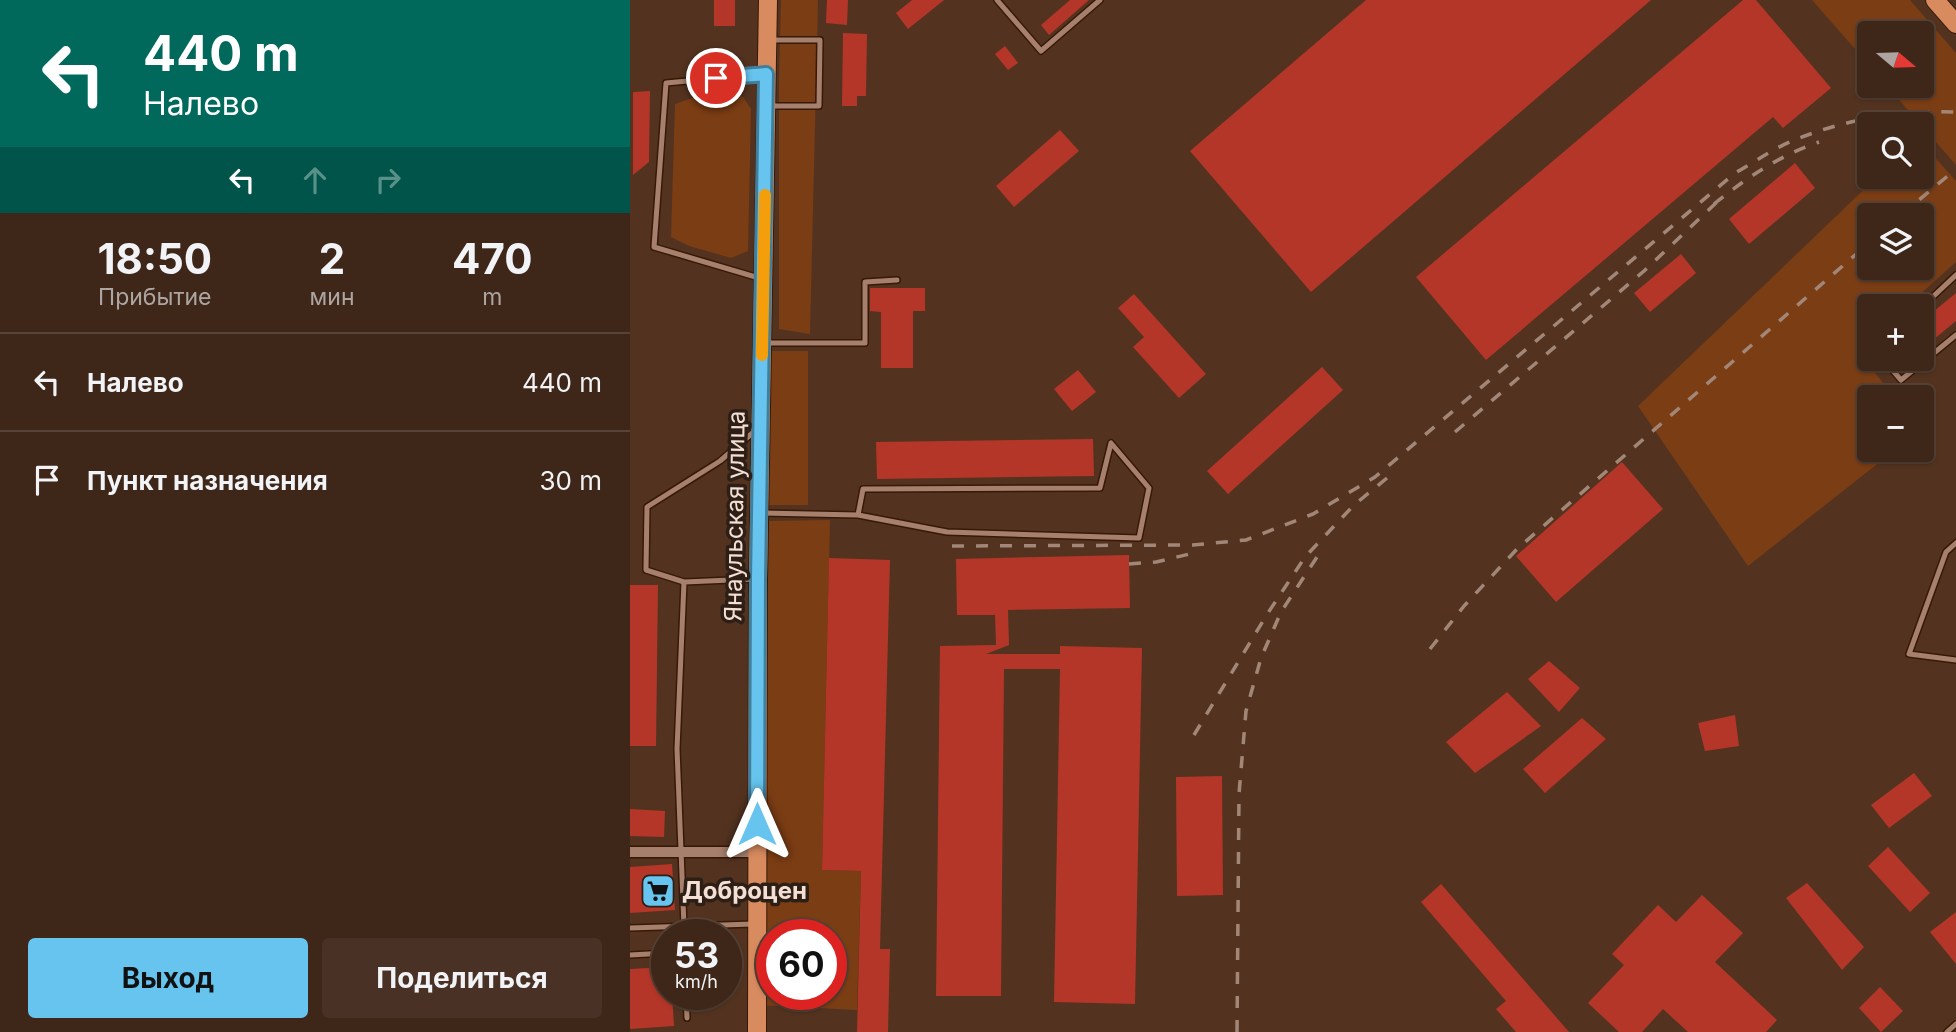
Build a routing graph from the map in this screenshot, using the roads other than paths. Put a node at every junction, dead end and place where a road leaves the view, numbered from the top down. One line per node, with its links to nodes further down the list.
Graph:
1 (768, 0): 6 (main road, Янаульская улица)
2 (997, 0): 3 (lane)
3 (1100, 0)
4 (1935, 0): 5 (main road)
5 (1956, 24)
6 (767, 40): 7 (main road, Янаульская улица); 8 (lane)
7 (766, 74): 8 (main road, Янаульская улица); 10 (lane)
8 (766, 106): 10 (main road, Янаульская улица)
9 (1956, 275): 12 (lane)
10 (764, 280): 14 (main road, Янаульская улица)
11 (897, 280): 14 (lane)
12 (1934, 296)
13 (1956, 335): 15 (lane)
14 (762, 343): 18 (main road, Янаульская улица)
15 (1934, 353)
16 (1893, 371): 17 (lane)
17 (1912, 371)
18 (761, 425): 19 (main road, Янаульская улица); 23 (lane)
19 (760, 513): 20 (lane); 22 (main road, Янаульская улица)
20 (858, 515): 20 (lane)
21 (1956, 543): 24 (lane)
22 (758, 579): 23 (lane); 27 (main road, Янаульская улица)
23 (684, 582): 26 (lane)
24 (1956, 660)
25 (630, 852): 26 (street)
26 (683, 852): 27 (street); 28 (lane)
27 (757, 852): 29 (main road, Янаульская улица)
28 (684, 919)
29 (756, 919)
30 (742, 924): 31 (lane)
31 (756, 924)
32 (651, 927): 33 (lane)
33 (630, 928)
34 (651, 954): 35 (lane)
35 (630, 955)
36 (687, 1010): 38 (lane)
37 (757, 1010): 40 (main road, Янаульская улица)
38 (687, 1018)
39 (1956, 1024): 41 (lane)
40 (757, 1032)
41 (1947, 1032)

